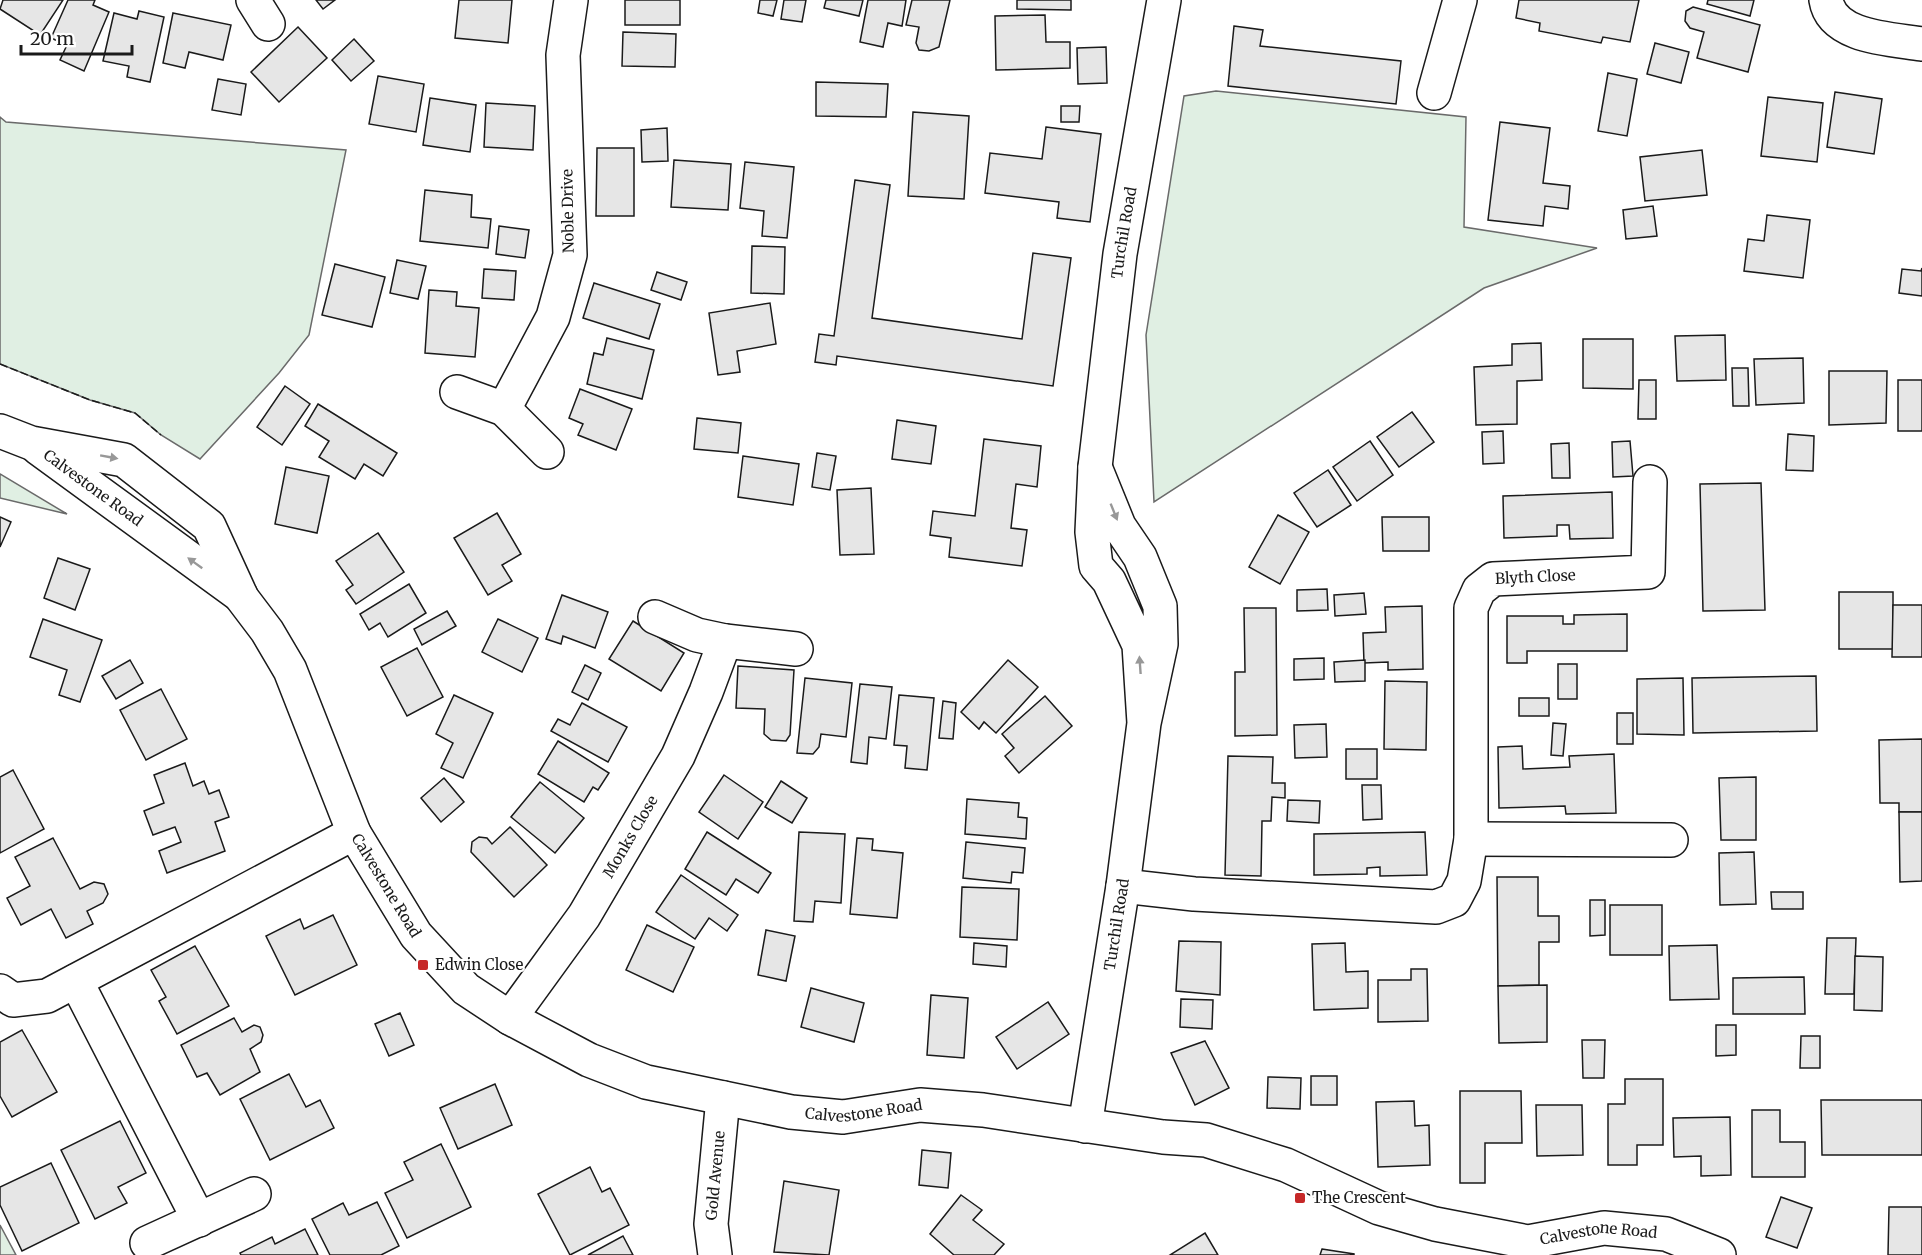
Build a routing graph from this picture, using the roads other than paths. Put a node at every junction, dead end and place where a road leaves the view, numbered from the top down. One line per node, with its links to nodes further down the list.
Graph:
1 (572, 0): 8 (street, Noble Drive)
2 (1164, 0): 18 (street, Turchil Road)
3 (1460, 0): 6 (street)
4 (1826, 0): 5 (street)
5 (1922, 44)
6 (1434, 93)
7 (457, 392): 8 (street)
8 (504, 409): 10 (street)
9 (0, 431): 15 (street, Calvestone Road)
10 (547, 452)
11 (1650, 482): 16 (street, Blyth Close)
12 (655, 617): 13 (street)
13 (725, 641): 14 (street); 21 (street, Monks Close)
14 (796, 648)
15 (354, 833): 19 (street); 21 (street, Calvestone Road)
16 (1471, 839): 17 (street); 18 (street, Blyth Close)
17 (1671, 840)
18 (1123, 886): 23 (street, Turchil Road)
19 (76, 981): 20 (street); 25 (street)
20 (0, 991)
21 (510, 1018): 22 (street, Calvestone Road)
22 (723, 1098): 23 (street, Calvestone Road); 27 (street, Gold Avenue)
23 (1086, 1126): 28 (street, Calvestone Road)
24 (254, 1194): 25 (street)
25 (199, 1220): 26 (street)
26 (147, 1242)
27 (715, 1255)
28 (1719, 1255)

